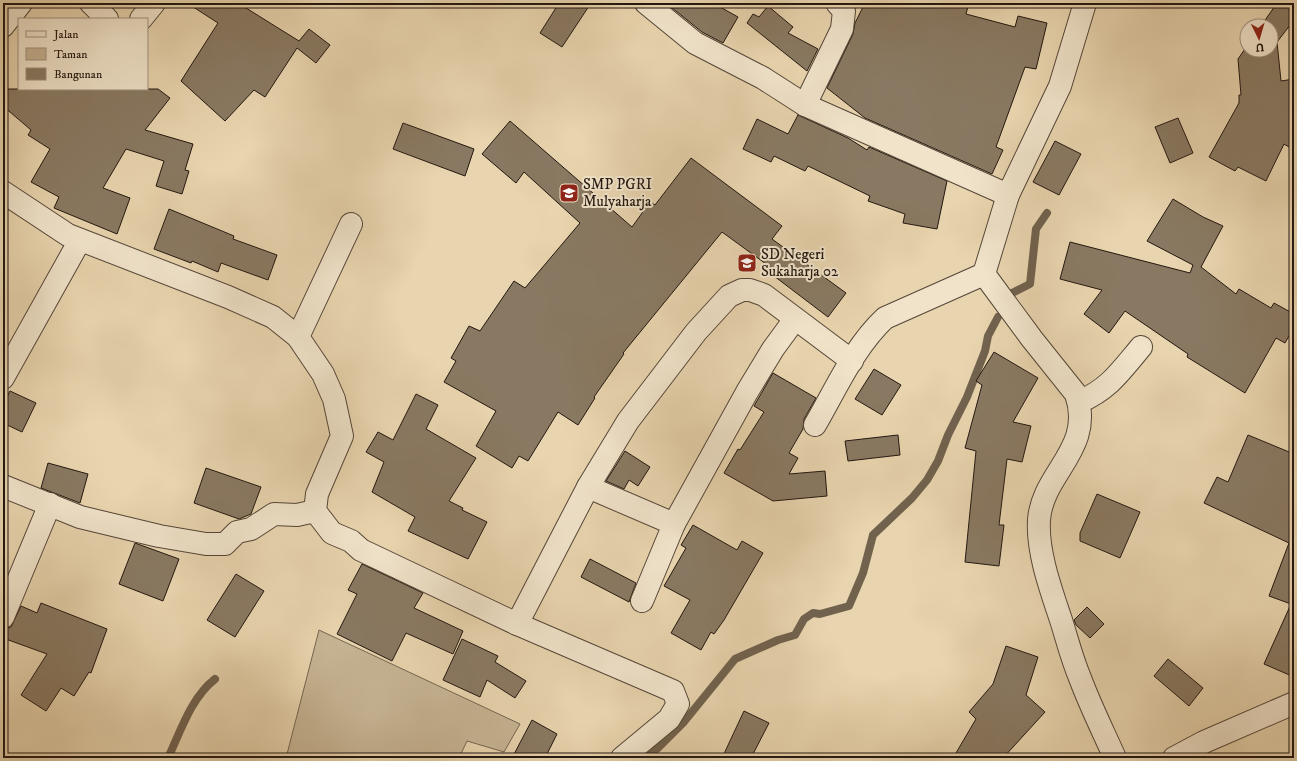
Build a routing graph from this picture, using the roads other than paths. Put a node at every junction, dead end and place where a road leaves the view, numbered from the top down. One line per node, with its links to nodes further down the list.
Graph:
1 (21, 3): 9 (street)
2 (91, 3): 7 (street)
3 (154, 3): 8 (street)
4 (646, 3): 10 (street)
5 (837, 3): 10 (street)
6 (1085, 3): 12 (street)
7 (106, 18)
8 (141, 18)
9 (3, 26)
10 (805, 105): 12 (street)
11 (3, 192): 14 (street)
12 (1008, 195): 15 (street)
13 (351, 224): 17 (street)
14 (80, 240): 17 (street); 20 (street)
15 (984, 274): 19 (street); 21 (street)
16 (795, 319): 19 (street); 24 (street); 27 (street)
17 (298, 338): 26 (street)
18 (1141, 347): 21 (street)
19 (852, 361): 22 (street)
20 (3, 378)
21 (1079, 402): 33 (street)
22 (815, 425)
23 (3, 486): 25 (street)
24 (588, 487): 27 (street); 30 (street)
25 (50, 504): 26 (street); 29 (street)
26 (316, 512): 30 (street)
27 (674, 524): 28 (street)
28 (642, 602)
29 (3, 617)
30 (517, 624): 32 (street)
31 (1294, 703): 34 (street)
32 (622, 758)
33 (1115, 758)
34 (1174, 758)

